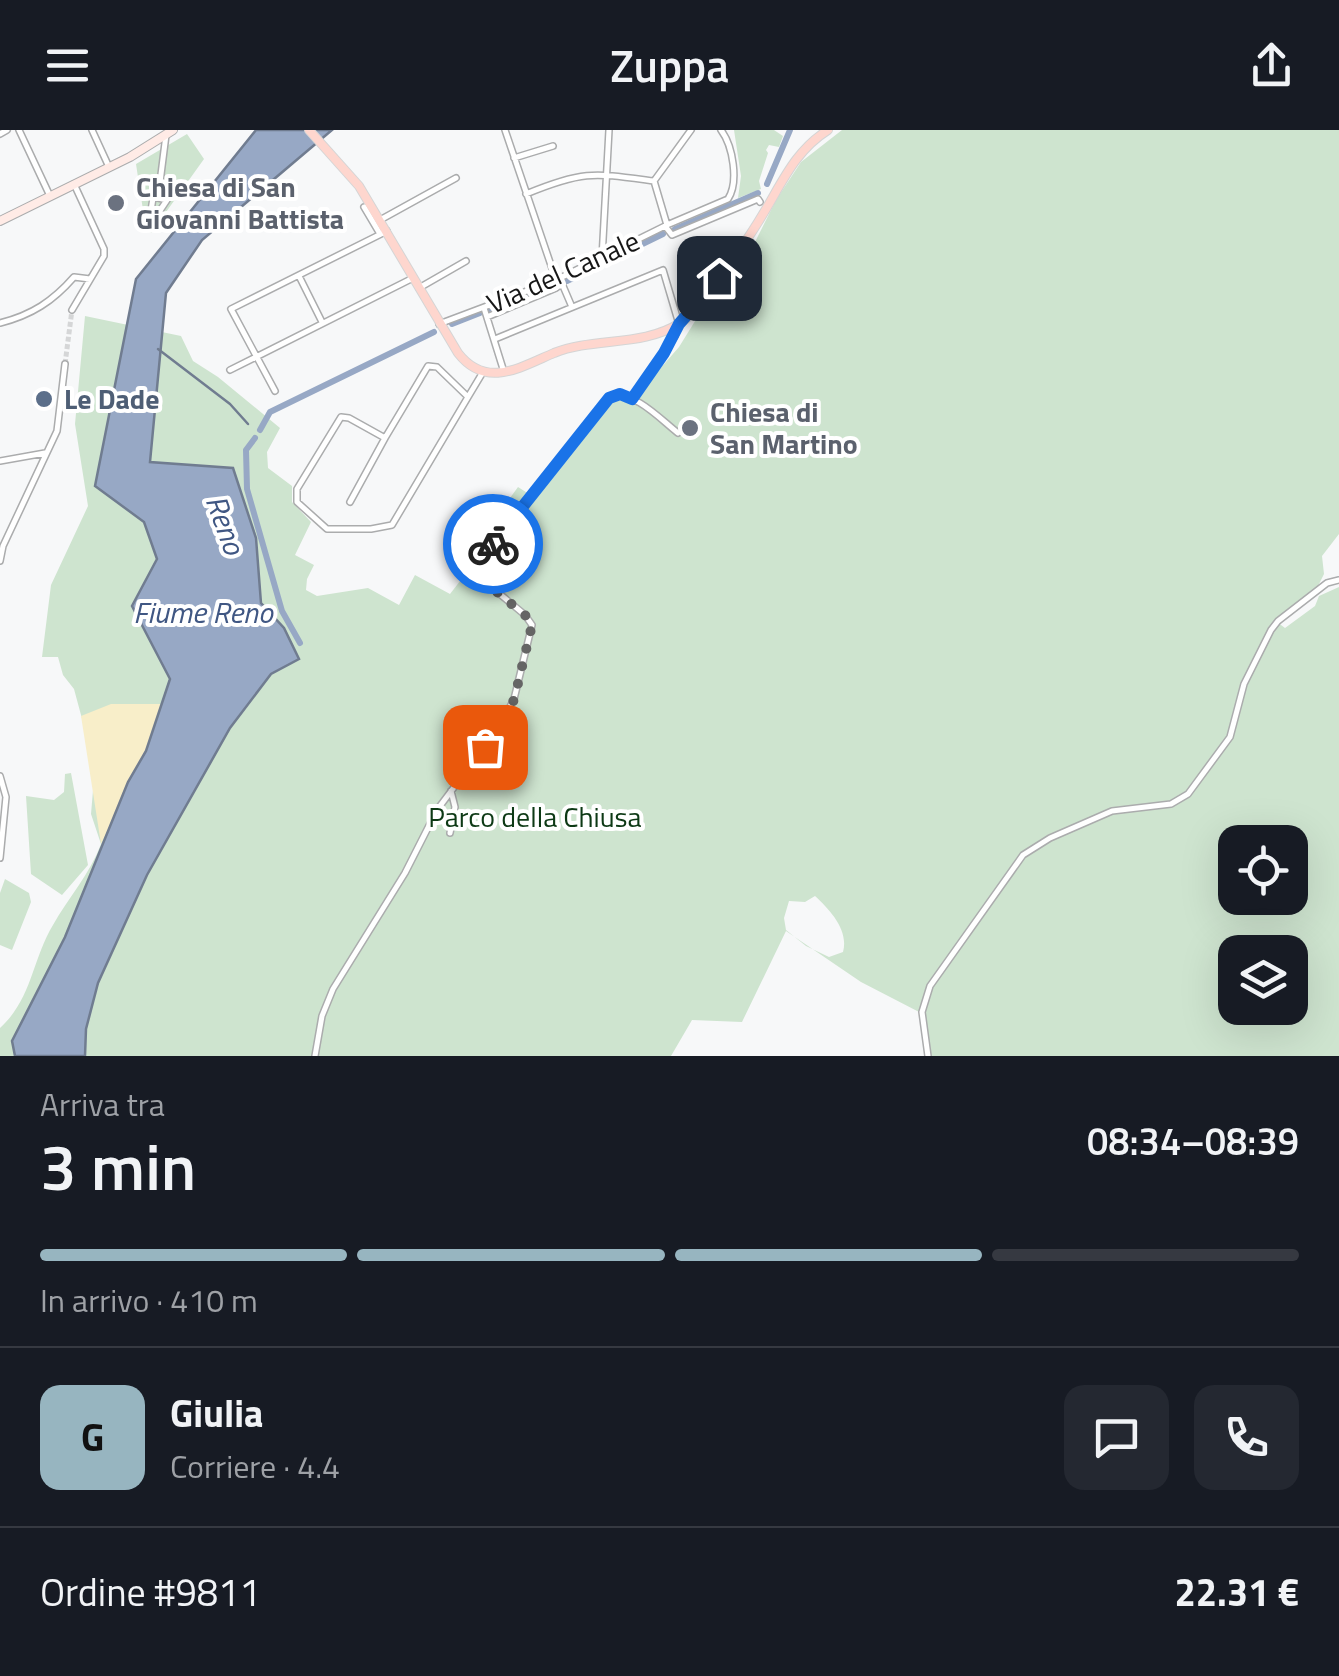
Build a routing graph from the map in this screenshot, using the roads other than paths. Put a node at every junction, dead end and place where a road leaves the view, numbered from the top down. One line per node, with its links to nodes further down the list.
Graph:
1 (7, 130): 11 (street)
2 (20, 130): 20 (street)
3 (92, 130): 14 (street)
4 (309, 130): 24 (main road)
5 (505, 130): 13 (street)
6 (609, 130): 15 (street)
7 (690, 130): 17 (street)
8 (721, 130): 26 (street, Via del Canale)
9 (828, 130): 43 (main road)
10 (170, 132): 14 (main road); 23 (street)
11 (0, 134)
12 (554, 146): 13 (street)
13 (514, 158): 19 (street)
14 (109, 167): 18 (main road)
15 (606, 175): 17 (street); 19 (street); 28 (street)
16 (456, 178): 24 (street)
17 (654, 181): 26 (street)
18 (74, 184): 20 (main road); 32 (street)
19 (526, 194): 33 (street)
20 (50, 196): 25 (main road)
21 (760, 202): 26 (street)
22 (364, 207): 27 (street)
23 (151, 214)
24 (380, 220): 27 (main road)
25 (0, 222)
26 (666, 226): 28 (street, Via del Canale)
27 (384, 233): 30 (street); 31 (main road)
28 (602, 258): 33 (street, Via del Canale)
29 (466, 261): 34 (street)
30 (300, 276): 41 (street); 45 (street)
31 (413, 278): 34 (main road); 41 (street)
32 (90, 279): 38 (street); 40 (street)
33 (558, 280): 36 (street); 37 (street, Via del Canale)
34 (419, 288): 42 (main road)
35 (556, 288): 39 (street)
36 (572, 307): 43 (street); 44 (street)
37 (484, 308): 39 (street); 42 (street, Via del Canale)
38 (72, 310)
39 (487, 317): 44 (street)
40 (0, 323)
41 (322, 323): 45 (street)
42 (440, 324): 48 (main road)
43 (679, 324): 49 (main road); 52 (street)
44 (495, 339): 49 (street)
45 (257, 357): 47 (street); 50 (street)
46 (66, 364): 55 (street)
47 (230, 370)
48 (483, 372): 49 (main road); 51 (street)
49 (504, 372)
50 (275, 391)
51 (468, 397): 54 (street); 54 (street)
52 (632, 399): 53 (street); 61 (street)
53 (678, 433)
54 (385, 438): 57 (street)
55 (45, 453): 56 (street); 58 (street)
56 (0, 461)
57 (350, 502)
58 (0, 561)
59 (1339, 580): 65 (street)
60 (0, 776): 63 (street)
61 (451, 791): 62 (street); 64 (street)
62 (450, 832)
63 (0, 858)
64 (315, 1056)
65 (928, 1056)

